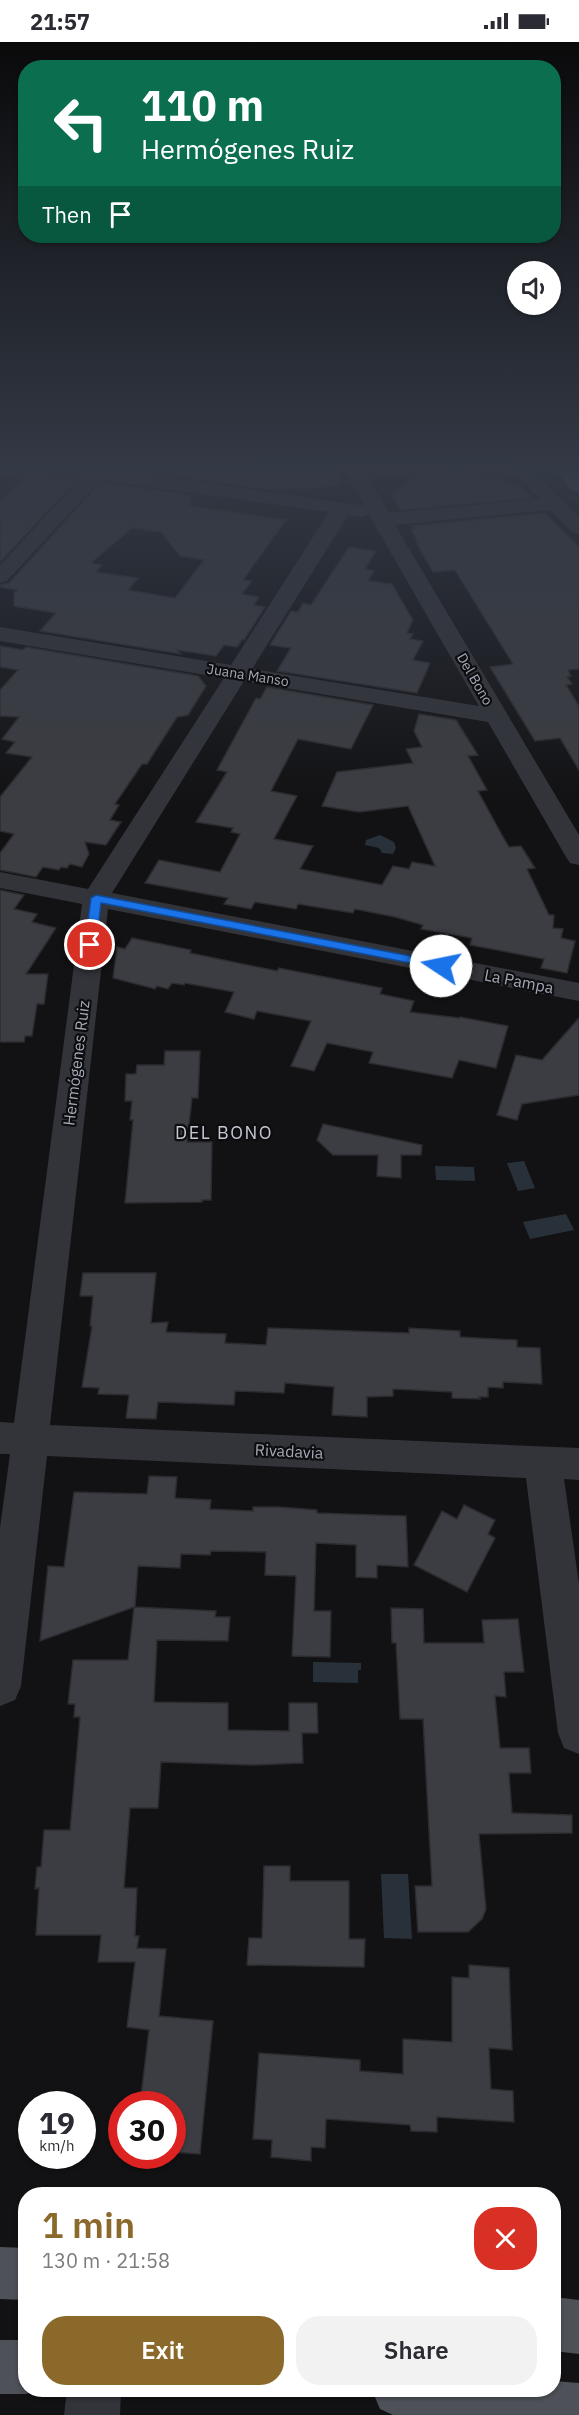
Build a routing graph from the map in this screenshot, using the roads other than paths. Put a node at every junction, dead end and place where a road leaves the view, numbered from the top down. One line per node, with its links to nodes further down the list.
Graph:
1 (297, 580): 4 (street, Hermógenes Ruiz)
2 (417, 580): 5 (street, Del Bono)
3 (0, 634): 4 (street, Juana Manso)
4 (238, 673): 5 (street, Juana Manso); 8 (street, Hermógenes Ruiz)
5 (497, 716): 6 (street, Del Bono)
6 (579, 857)
7 (0, 880): 8 (street, La Pampa)
8 (96, 898): 9 (street, La Pampa); 10 (street, Hermógenes Ruiz)
9 (579, 992)
10 (15, 1439): 11 (street, Rivadavia); 12 (street, Hermógenes Ruiz)
11 (561, 1463): 13 (street)
12 (0, 1686)
13 (579, 1733)
14 (0, 2273): 15 (main road)
15 (18, 2274)
16 (561, 2325): 17 (main road)
17 (579, 2327)
18 (0, 2367): 19 (main road)
19 (18, 2367)
20 (93, 2397): 23 (street)
21 (459, 2397): 22 (main road)
22 (579, 2411)
23 (92, 2415)

